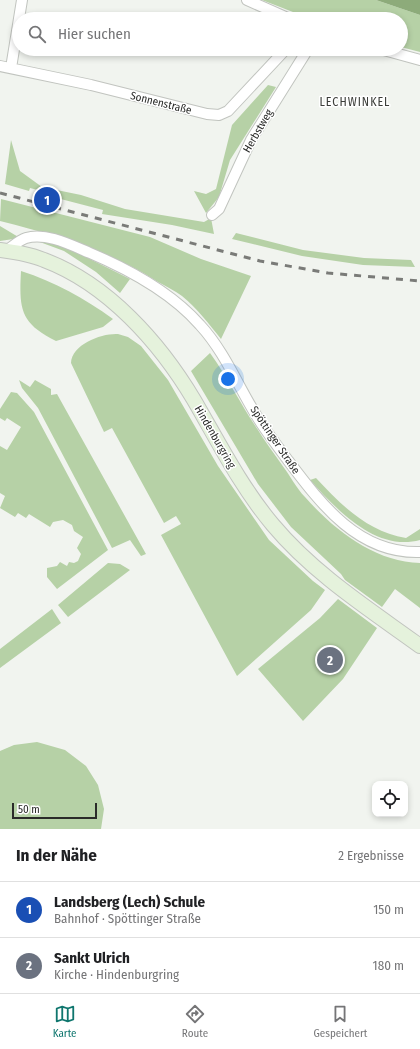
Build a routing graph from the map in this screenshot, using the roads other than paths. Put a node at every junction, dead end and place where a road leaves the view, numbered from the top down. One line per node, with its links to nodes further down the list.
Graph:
1 (22, 0): 3 (street)
2 (247, 0): 4 (street)
3 (20, 12)
4 (274, 12)
5 (13, 56): 11 (street)
6 (279, 56): 11 (street, Sonnenstraße)
7 (304, 56): 12 (street, Herbstweg)
8 (405, 56): 9 (street)
9 (420, 60)
10 (0, 66): 11 (street, Sonnenstraße)
11 (11, 68)
12 (212, 215)
13 (3, 251): 14 (street, Spöttinger Straße); 15 (main road, Hindenburgring)
14 (420, 552)
15 (420, 646)

